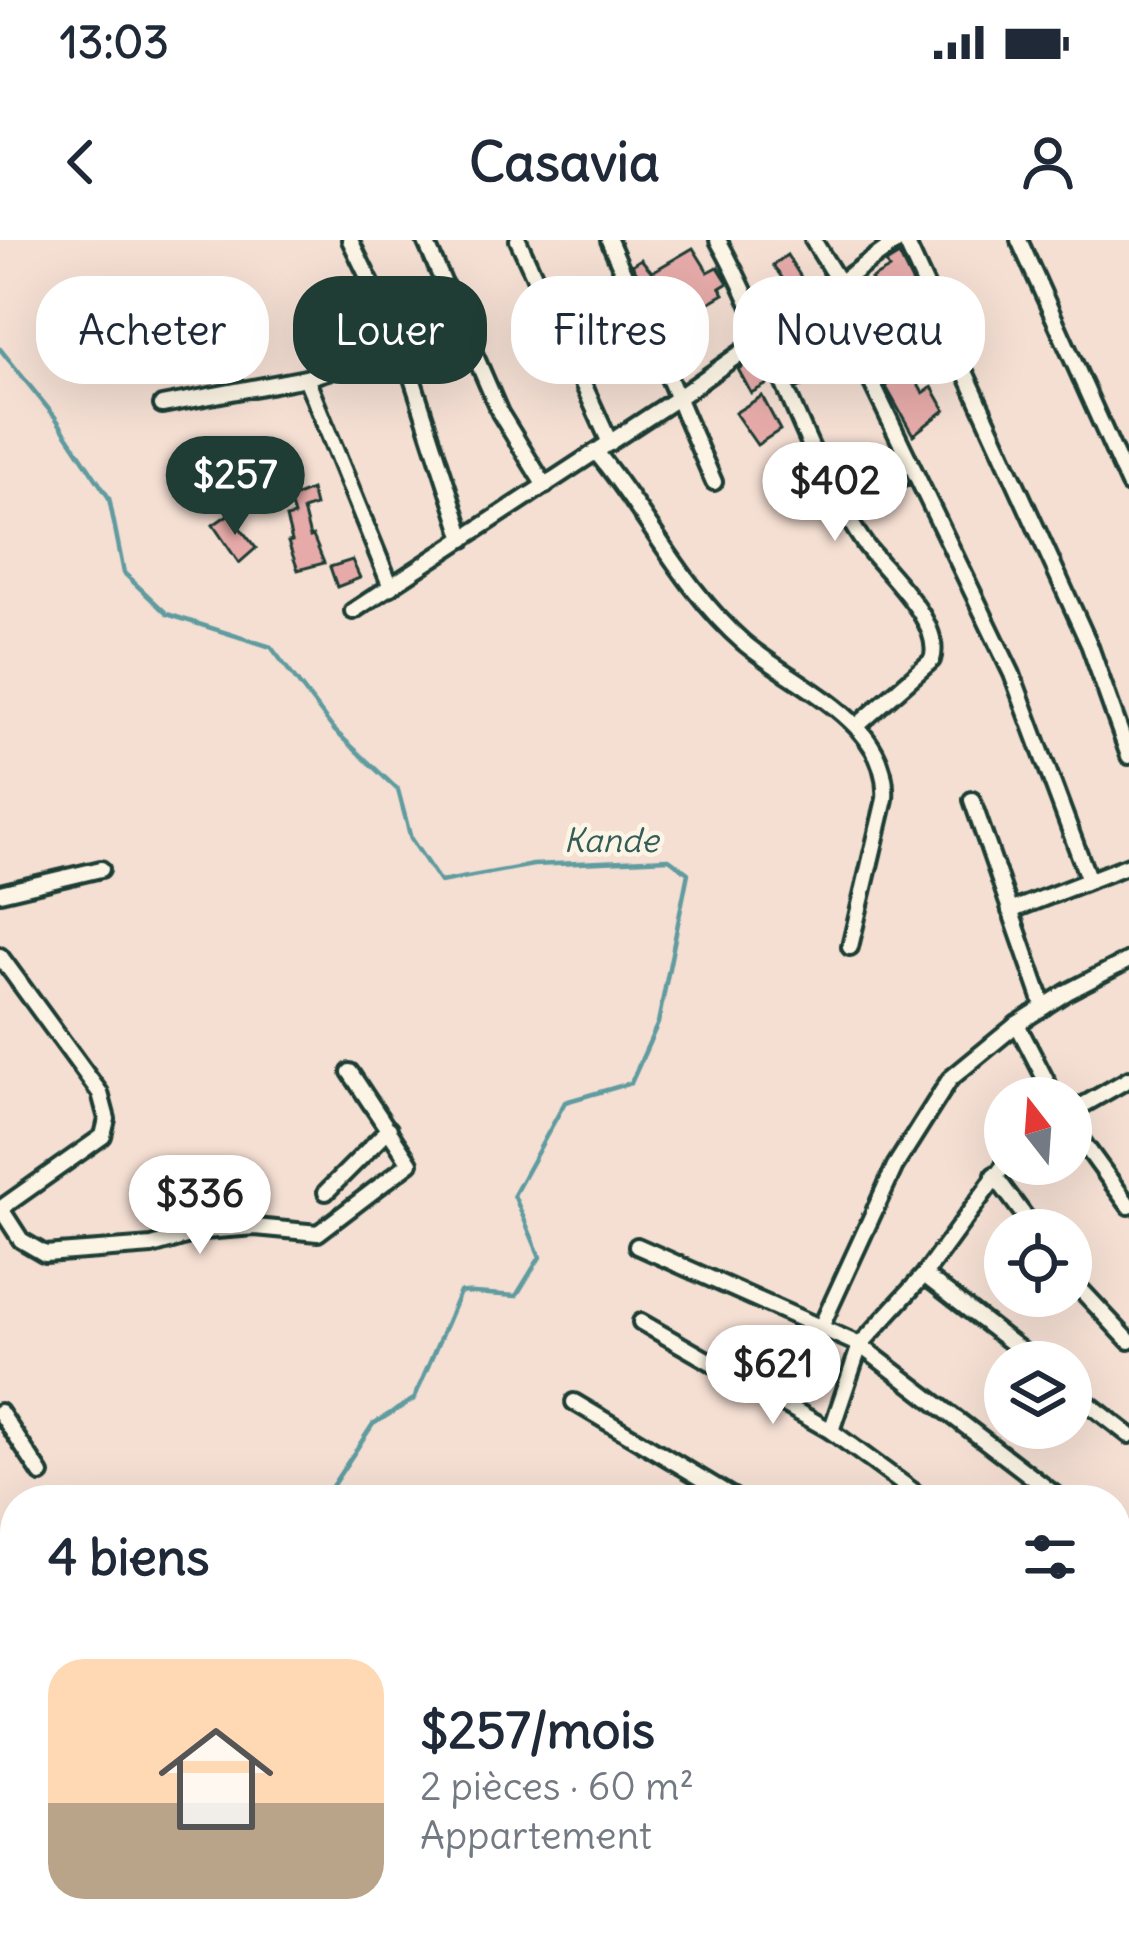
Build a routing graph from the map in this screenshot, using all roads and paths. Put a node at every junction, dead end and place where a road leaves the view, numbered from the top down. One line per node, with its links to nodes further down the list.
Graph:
1 (350, 240): 9 (street)
2 (425, 240): 25 (street)
3 (518, 240): 21 (street)
4 (609, 240): 19 (street)
5 (718, 240): 10 (street)
6 (813, 240): 11 (street)
7 (902, 240): 12 (street); 30 (street)
8 (1019, 240): 24 (street)
9 (367, 276)
10 (735, 276)
11 (828, 276)
12 (849, 276)
13 (733, 360): 19 (street)
14 (293, 380): 20 (street)
15 (308, 384): 27 (street)
16 (414, 384): 26 (street)
17 (784, 384): 29 (street)
18 (878, 384): 34 (street)
19 (679, 397): 21 (street); 23 (street)
20 (162, 405)
21 (610, 442): 22 (street)
22 (596, 452): 25 (street); 29 (street)
23 (714, 482)
24 (1129, 485)
25 (545, 486): 26 (street)
26 (464, 539): 27 (street)
27 (391, 586): 28 (street)
28 (353, 611)
29 (857, 726): 37 (street)
30 (1129, 756)
31 (972, 800): 36 (street)
32 (1129, 866): 34 (street)
33 (101, 868): 35 (street)
34 (1088, 878): 36 (street)
35 (0, 893)
36 (1010, 910): 40 (street)
37 (850, 947)
38 (0, 956): 51 (street)
39 (1129, 960): 40 (street)
40 (1044, 1006): 41 (street)
41 (1017, 1024): 43 (street); 56 (street)
42 (350, 1072): 46 (street)
43 (1044, 1077)
44 (1129, 1079): 45 (street)
45 (1092, 1100)
46 (389, 1129): 49 (street); 51 (street)
47 (1092, 1154): 50 (street)
48 (989, 1185): 53 (street)
49 (326, 1192)
50 (1128, 1203)
51 (0, 1209)
52 (637, 1246): 56 (street)
53 (924, 1275): 57 (street); 59 (street)
54 (1092, 1301): 58 (street)
55 (641, 1322): 63 (street)
56 (821, 1327): 59 (street)
57 (1009, 1341)
58 (1129, 1341)
59 (860, 1345): 63 (street); 68 (street)
60 (574, 1402): 66 (street)
61 (1092, 1406): 64 (street)
62 (0, 1412): 65 (street)
63 (831, 1431): 67 (street)
64 (1129, 1435)
65 (41, 1474)
66 (713, 1485)
67 (905, 1485)
68 (1043, 1485)

